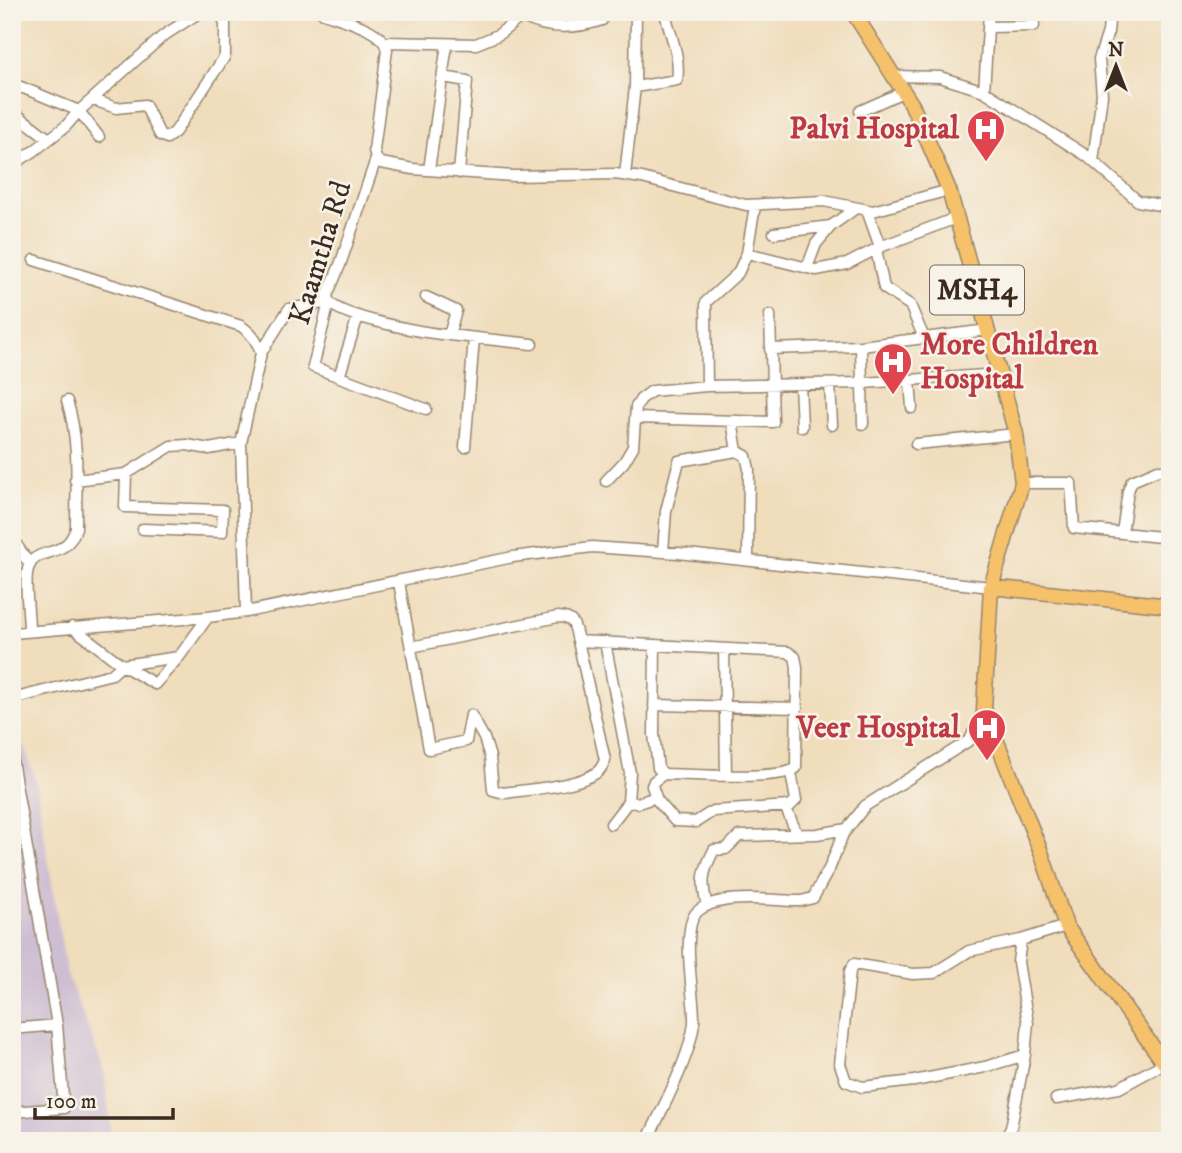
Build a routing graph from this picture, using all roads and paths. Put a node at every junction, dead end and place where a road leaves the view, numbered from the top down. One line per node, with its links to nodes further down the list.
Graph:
1 (200, 12): 20 (street)
2 (220, 12): 20 (street)
3 (321, 12): 13 (street)
4 (605, 12): 11 (street)
5 (636, 12): 17 (street)
6 (665, 12): 17 (street)
7 (853, 12): 15 (main road, MSH4)
8 (989, 12): 12 (street)
9 (1033, 12): 12 (street)
10 (1110, 12): 27 (street)
11 (525, 15): 14 (street)
12 (989, 27): 18 (street)
13 (386, 42): 14 (street); 26 (street, Kaamtha Rd)
14 (447, 44): 16 (street)
15 (893, 76): 18 (street); 19 (main road, MSH4)
16 (443, 77): 29 (street); 30 (street)
17 (635, 88): 31 (street)
18 (984, 91): 27 (street)
19 (903, 92): 23 (street); 32 (main road, MSH4)
20 (94, 100): 22 (street)
21 (13, 106): 22 (street); 25 (street)
22 (79, 111): 24 (street); 25 (street)
23 (860, 111)
24 (99, 137)
25 (49, 139): 28 (street)
26 (376, 159): 29 (street); 44 (street, Kaamtha Rd)
27 (1093, 161): 34 (street)
28 (12, 165)
29 (429, 170): 30 (street)
30 (459, 173): 31 (street)
31 (625, 175): 33 (street)
32 (949, 190): 35 (street); 36 (main road, MSH4)
33 (755, 205): 35 (street); 40 (street)
34 (1170, 207)
35 (862, 209): 37 (street); 39 (street)
36 (956, 218): 39 (street); 47 (main road, MSH4)
37 (831, 226): 38 (street); 42 (street)
38 (774, 233)
39 (878, 248): 42 (street); 50 (street)
40 (747, 253): 42 (street); 62 (street)
41 (34, 260): 54 (street)
42 (807, 268)
43 (426, 297): 48 (street)
44 (329, 302): 45 (street); 54 (street); 56 (street, Kaamtha Rd)
45 (358, 316): 48 (street); 56 (street)
46 (770, 316): 53 (street)
47 (988, 330): 50 (street); 55 (main road, MSH4)
48 (449, 335): 49 (street)
49 (474, 338): 51 (street); 74 (street)
50 (924, 338): 52 (street)
51 (532, 344)
52 (861, 346): 53 (street); 58 (street)
53 (770, 349): 61 (street)
54 (261, 353): 72 (street)
55 (1000, 374): 57 (street); 71 (main road, MSH4)
56 (339, 377): 65 (street, Kaamtha Rd)
57 (910, 380): 58 (street); 64 (street)
58 (863, 383): 60 (street); 68 (street)
59 (800, 384): 60 (street); 61 (street); 70 (street)
60 (830, 384): 69 (street)
61 (772, 385): 62 (street); 67 (street)
62 (707, 386): 66 (street)
63 (67, 401): 78 (street)
64 (912, 408)
65 (426, 409)
66 (635, 418): 67 (street); 79 (street)
67 (732, 421): 75 (street)
68 (863, 424)
69 (832, 425)
70 (802, 427)
71 (1016, 434): 73 (street); 80 (main road, MSH4)
72 (241, 443): 77 (street); 82 (street)
73 (916, 444)
74 (465, 447)
75 (737, 451): 87 (street); 88 (street)
76 (1170, 471): 84 (street)
77 (126, 474): 78 (street); 81 (street)
78 (75, 480): 89 (street)
79 (606, 481)
80 (1022, 482): 84 (street); 91 (main road, MSH4)
81 (223, 510): 82 (street); 83 (street)
82 (242, 511): 93 (street)
83 (144, 529)
84 (1122, 533): 86 (street)
85 (12, 538): 89 (street)
86 (1170, 538)
87 (663, 552): 88 (street); 90 (street)
88 (748, 560): 91 (street)
89 (30, 565): 96 (street)
90 (399, 582): 93 (street); 101 (street)
91 (990, 587): 92 (main road); 109 (main road, MSH4)
92 (1170, 606)
93 (246, 612): 94 (street)
94 (208, 617): 95 (street); 103 (street)
95 (72, 627): 96 (street); 104 (street)
96 (29, 630): 97 (street)
97 (12, 633)
98 (578, 640): 99 (street); 101 (street); 101 (street)
99 (605, 642): 100 (street); 115 (street)
100 (655, 645): 102 (street); 106 (street)
101 (411, 647)
102 (724, 649): 107 (street); 108 (street)
103 (179, 657): 104 (street); 104 (street)
104 (122, 665): 105 (street)
105 (12, 699)
106 (654, 705): 107 (street); 112 (street)
107 (725, 708): 108 (street); 113 (street)
108 (797, 708): 111 (street)
109 (984, 709): 118 (street); 121 (main road, MSH4)
110 (12, 760): 123 (street)
111 (791, 773): 113 (street); 116 (street)
112 (664, 774): 113 (street); 114 (street)
113 (726, 775)
114 (656, 797): 115 (street); 116 (street)
115 (628, 802): 117 (street)
116 (785, 806): 119 (street)
117 (611, 824)
118 (847, 829): 119 (street); 120 (street)
119 (797, 834): 120 (street)
120 (707, 906): 129 (street)
121 (1066, 926): 122 (street); 126 (main road, MSH4)
122 (1021, 940): 125 (street); 125 (street)
123 (57, 1025): 124 (street); 128 (street)
124 (12, 1029)
125 (1025, 1055): 130 (street)
126 (1168, 1065): 127 (street)
127 (1056, 1100)
128 (12, 1112)
129 (647, 1141)
130 (1004, 1141)

